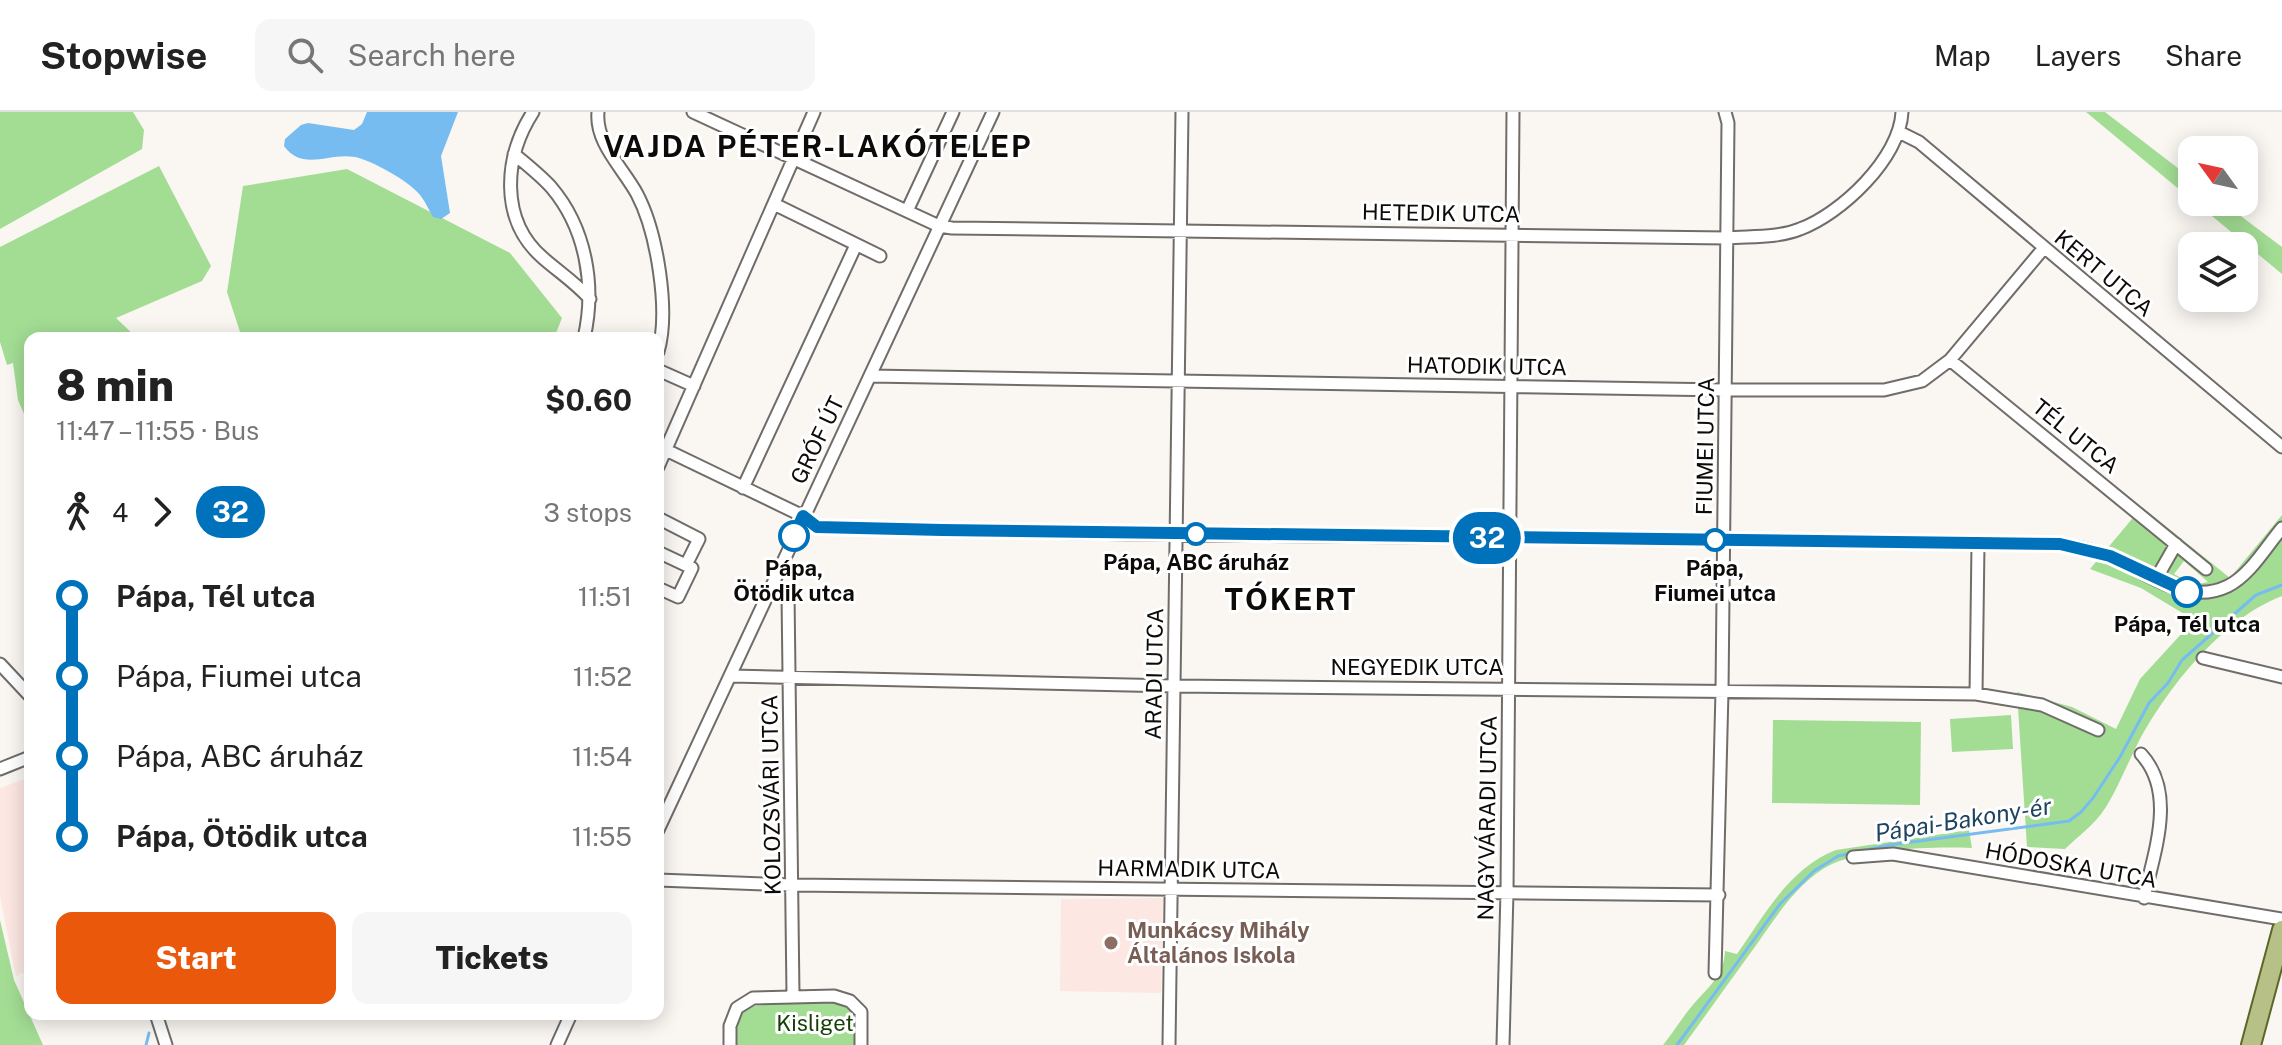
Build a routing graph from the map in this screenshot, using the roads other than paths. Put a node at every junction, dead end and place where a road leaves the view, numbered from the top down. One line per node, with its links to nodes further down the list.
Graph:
1 (533, 112): 12 (street)
2 (598, 112): 25 (street)
3 (693, 112): 13 (street)
4 (814, 112): 13 (street)
5 (953, 112): 15 (street)
6 (993, 112): 16 (street, GRÓF ÚT)
7 (1182, 112): 17 (street, ARADI UTCA)
8 (1513, 112): 18 (street, NAGYVÁRADI UTCA)
9 (1725, 112): 19 (street, FIUMEI UTCA)
10 (1902, 112): 11 (street)
11 (1899, 132): 19 (street, HETEDIK UTCA); 21 (street, KERT UTCA)
12 (514, 154): 23 (street); 23 (street)
13 (793, 160): 14 (street); 15 (street)
14 (774, 204): 20 (street); 31 (street)
15 (907, 211): 16 (street)
16 (939, 226): 17 (street, HETEDIK UTCA); 28 (street, GRÓF ÚT)
17 (1180, 229): 18 (street, HETEDIK UTCA); 29 (street, ARADI UTCA)
18 (1512, 234): 19 (street, HETEDIK UTCA); 30 (street, NAGYVÁRADI UTCA)
19 (1727, 238): 32 (street, FIUMEI UTCA)
20 (856, 245): 22 (street); 36 (street)
21 (2043, 249): 26 (street, HATODIK UTCA); 33 (street, KERT UTCA)
22 (880, 256)
23 (590, 299): 24 (street)
24 (585, 332)
25 (662, 332)
26 (1950, 360): 32 (street, HATODIK UTCA); 44 (street, TÉL UTCA)
27 (664, 373): 31 (street)
28 (870, 376): 29 (street, HATODIK UTCA); 37 (street, GRÓF ÚT)
29 (1178, 382): 30 (street, HATODIK UTCA); 40 (street, ARADI UTCA)
30 (1512, 385): 32 (street, HATODIK UTCA); 41 (street, NAGYVÁRADI UTCA)
31 (694, 386): 34 (street)
32 (1725, 390): 42 (street, FIUMEI UTCA)
33 (2282, 447)
34 (666, 450): 35 (street); 36 (street)
35 (664, 454)
36 (743, 488): 37 (street)
37 (803, 516): 40 (street); 53 (street, GRÓF ÚT)
38 (664, 521): 46 (street)
39 (2282, 528): 48 (street)
40 (1176, 534): 41 (street); 56 (street, ARADI UTCA)
41 (1509, 538): 42 (street); 57 (street, NAGYVÁRADI UTCA)
42 (1724, 540): 43 (street); 59 (street, FIUMEI UTCA)
43 (1978, 544): 48 (street); 60 (street)
44 (2176, 544): 47 (street, TÉL UTCA); 48 (street)
45 (664, 555): 46 (street)
46 (686, 565): 49 (street)
47 (2206, 569)
48 (2156, 579)
49 (664, 591)
50 (788, 594): 55 (street, KOLOZSVÁRI UTCA)
51 (2203, 658): 54 (street)
52 (0, 664): 58 (street)
53 (731, 676): 55 (street, NEGYEDIK UTCA); 65 (street, GRÓF ÚT)
54 (2282, 677)
55 (790, 678): 56 (street, NEGYEDIK UTCA); 68 (street, KOLOZSVÁRI UTCA)
56 (1174, 686): 57 (street, NEGYEDIK UTCA); 69 (street, ARADI UTCA)
57 (1509, 688): 59 (street, NEGYEDIK UTCA); 70 (street, NAGYVÁRADI UTCA)
58 (24, 690)
59 (1722, 691): 60 (street, NEGYEDIK UTCA); 71 (street, FIUMEI UTCA)
60 (1976, 694): 61 (street, NEGYEDIK UTCA)
61 (2098, 730)
62 (2141, 754): 72 (street)
63 (24, 759): 64 (street)
64 (0, 769)
65 (664, 817)
66 (1853, 857): 72 (street, HÓDOSKA UTCA)
67 (664, 880): 68 (street, HARMADIK UTCA)
68 (792, 885): 69 (street, HARMADIK UTCA); 76 (street, KOLOZSVÁRI UTCA)
69 (1171, 889): 70 (street, HARMADIK UTCA); 83 (street, ARADI UTCA)
70 (1507, 892): 71 (street, HARMADIK UTCA); 84 (street, NAGYVÁRADI UTCA)
71 (1719, 895): 75 (street, FIUMEI UTCA)
72 (2144, 898): 73 (street, HÓDOSKA UTCA)
73 (2282, 919)
74 (2282, 930): 85 (main road)
75 (1715, 973)
76 (793, 995): 81 (street); 82 (street)
77 (158, 1020): 79 (street)
78 (568, 1020): 80 (street)
79 (166, 1045)
80 (557, 1045)
81 (730, 1045)
82 (861, 1045)
83 (1169, 1045)
84 (1503, 1045)
85 (2251, 1045)

